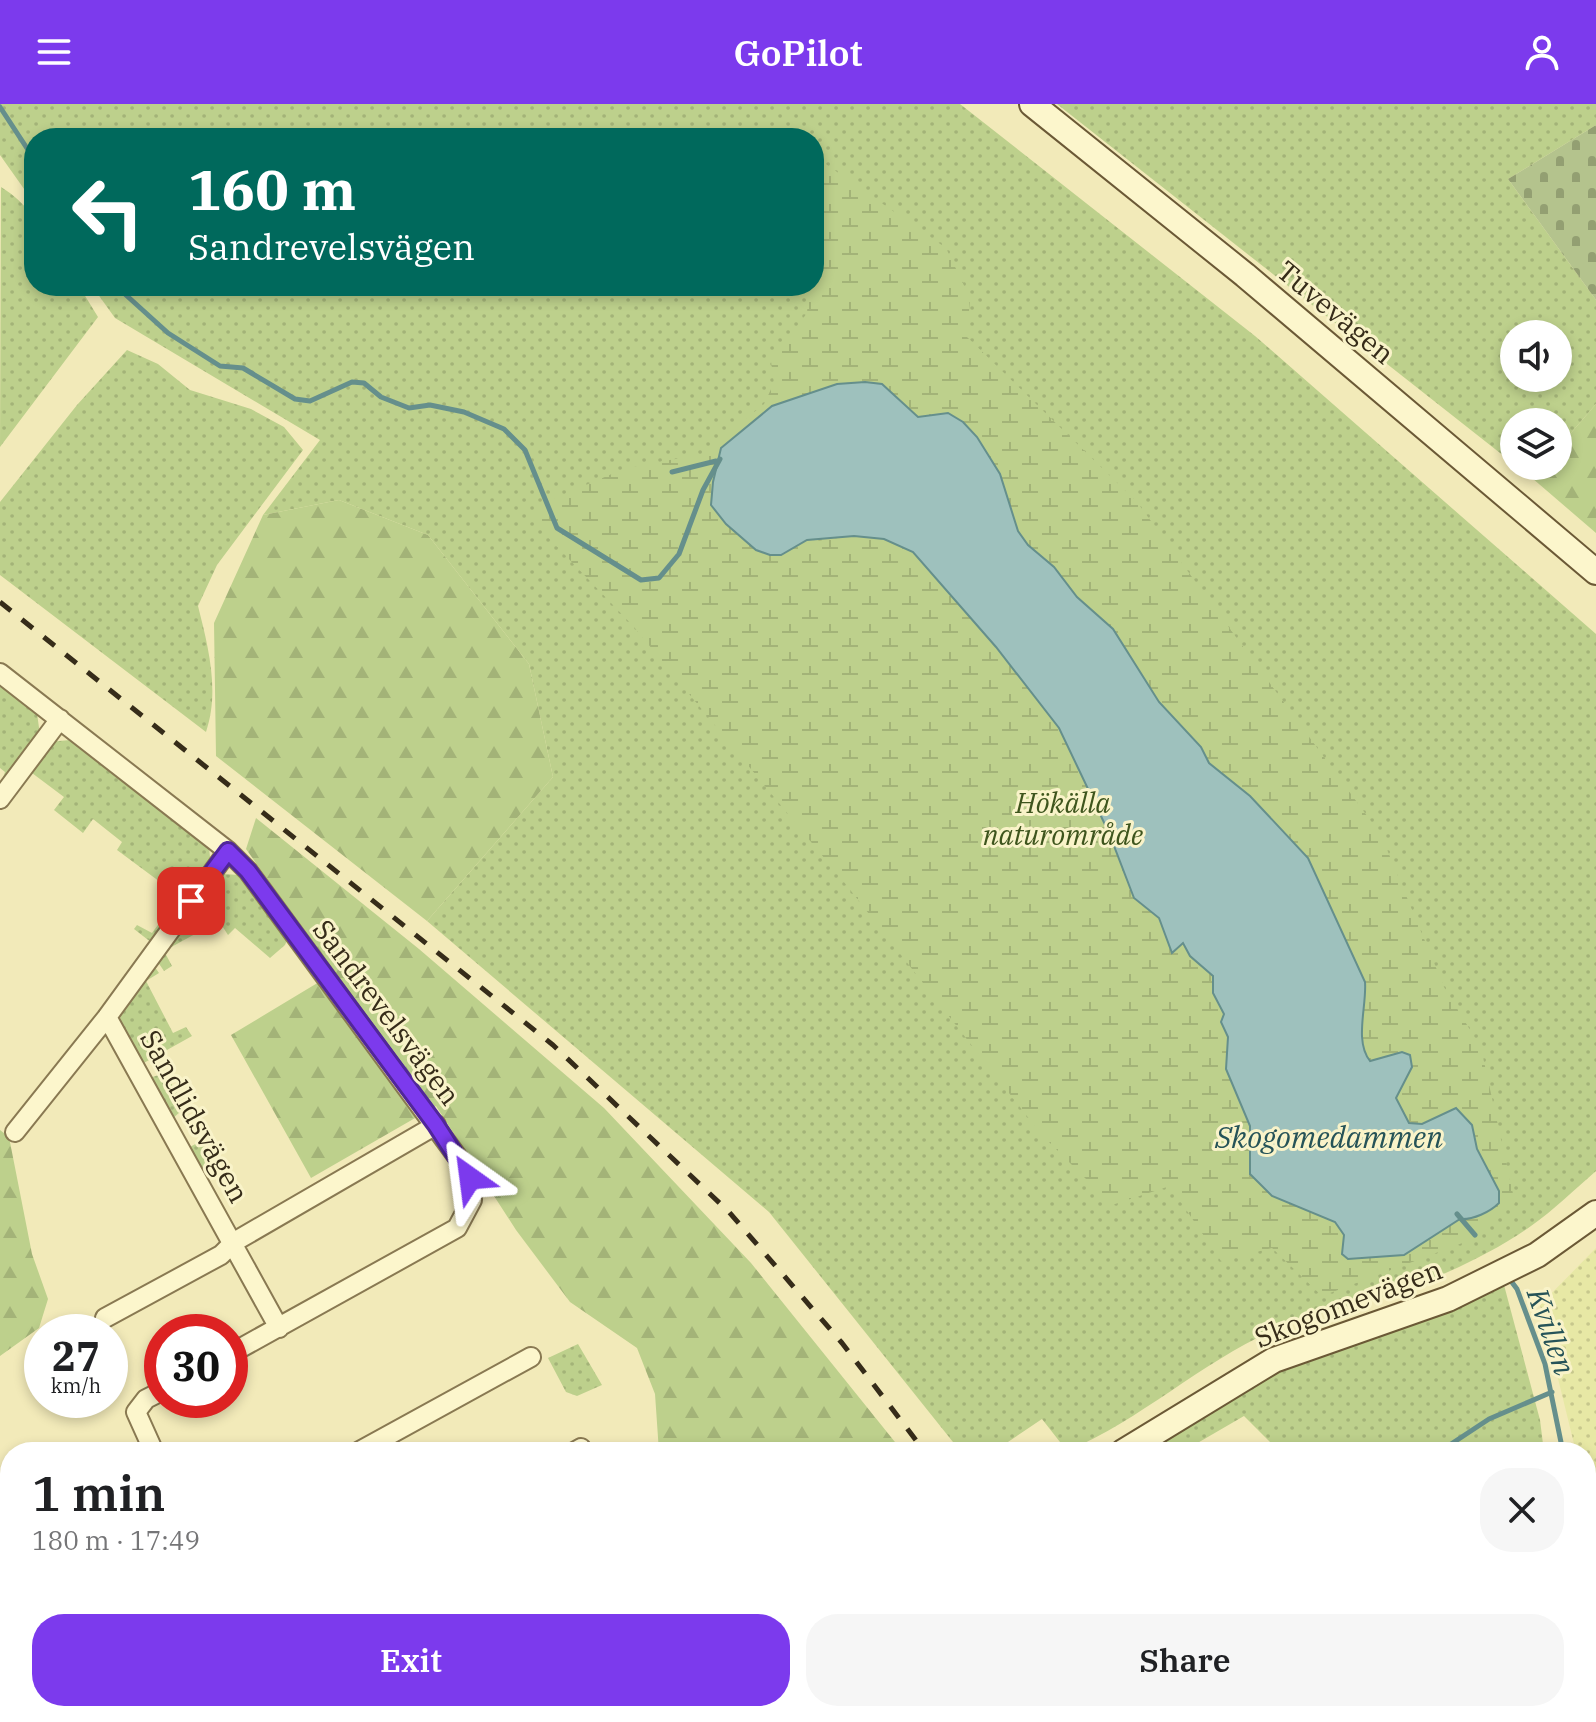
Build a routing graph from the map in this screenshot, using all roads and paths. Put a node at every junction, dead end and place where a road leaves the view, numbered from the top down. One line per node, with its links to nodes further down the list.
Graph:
1 (1032, 104): 2 (main road, Tuvevägen)
2 (1596, 572)
3 (0, 673): 4 (street, Sandrevelsvägen)
4 (60, 719): 5 (street); 6 (street, Sandrevelsvägen)
5 (0, 799)
6 (228, 851): 7 (street); 8 (street, Sandrevelsvägen)
7 (107, 1017): 9 (street); 11 (street, Sandlidsvägen)
8 (436, 1125): 11 (street, Sandlidsvägen); 13 (street, Sandrevelsvägen)
9 (15, 1132)
10 (1596, 1213): 19 (main road, Skogomevägen)
11 (234, 1242): 12 (street, Sandlidsvägen); 13 (street, Sandlidsvägen)
12 (112, 1314)
13 (279, 1328): 14 (street)
14 (248, 1344)
15 (531, 1357): 18 (street)
16 (144, 1402): 17 (street)
17 (150, 1442)
18 (376, 1442)
19 (1139, 1442)

